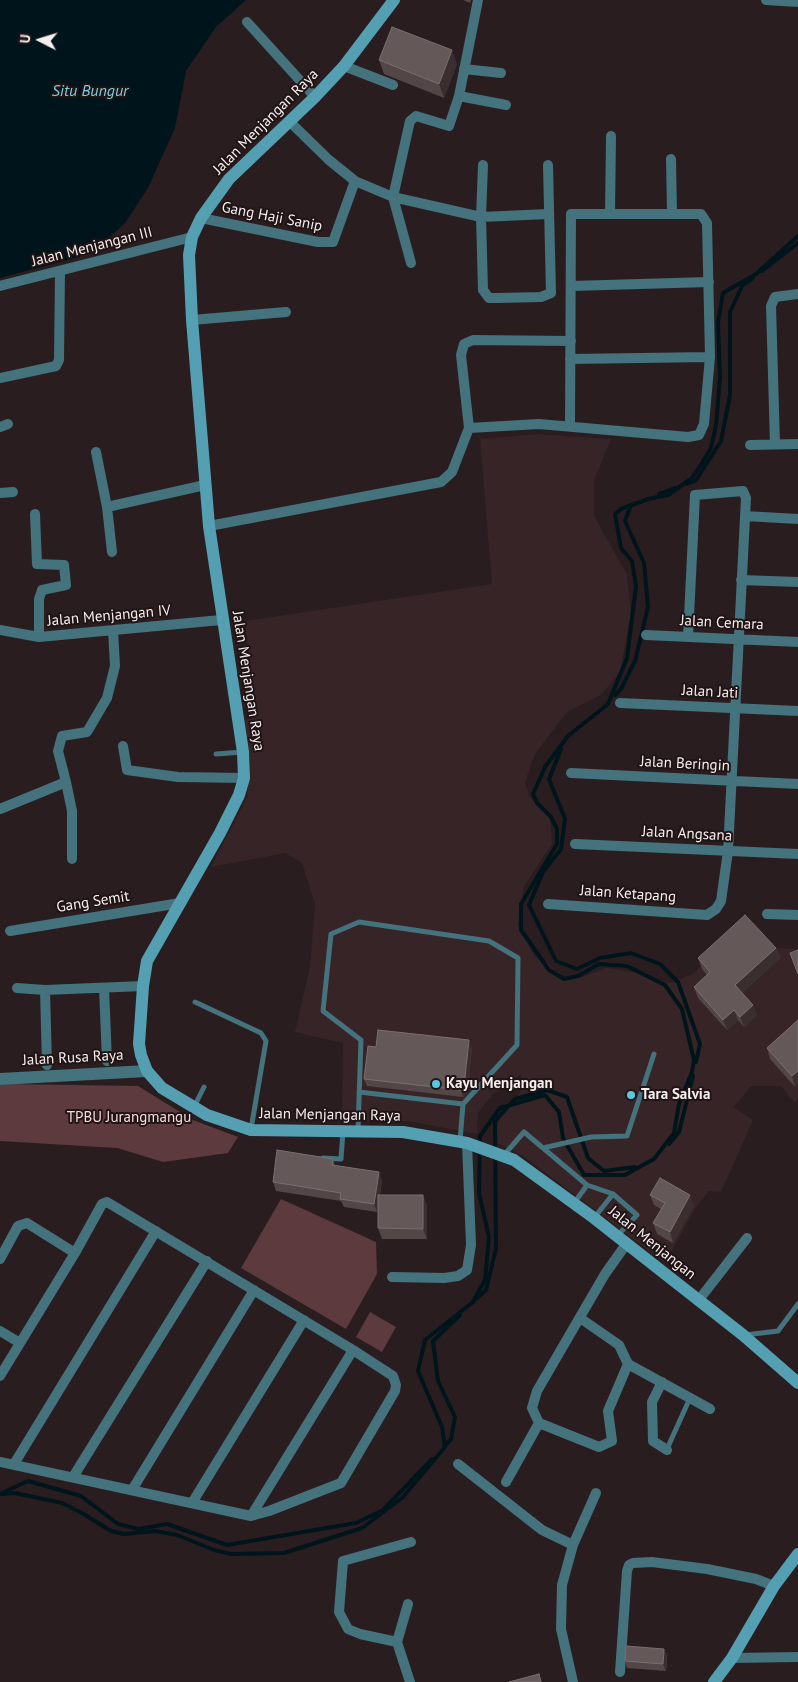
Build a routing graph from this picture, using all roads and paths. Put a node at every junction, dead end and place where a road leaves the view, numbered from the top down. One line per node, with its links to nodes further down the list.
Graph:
1 (394, 0): 6 (main road, Jalan Menjangan Raya)
2 (478, 0): 7 (street)
3 (766, 0): 4 (street)
4 (798, 2)
5 (248, 22): 11 (street)
6 (344, 66): 9 (street); 11 (main road, Jalan Menjangan Raya)
7 (464, 69): 8 (street); 10 (street)
8 (501, 73)
9 (393, 85)
10 (459, 96): 12 (street); 19 (street)
11 (316, 97): 13 (main road, Jalan Menjangan Raya)
12 (506, 105)
13 (289, 121): 18 (street); 24 (main road, Jalan Menjangan Raya)
14 (611, 136): 22 (street)
15 (671, 159): 20 (street)
16 (483, 165): 23 (street)
17 (548, 165): 21 (street)
18 (355, 181): 19 (street); 24 (street, Gang Haji Sanip)
19 (393, 197): 23 (street); 26 (street)
20 (672, 212): 22 (street); 28 (street)
21 (548, 214): 23 (street); 23 (street)
22 (610, 214): 30 (street)
23 (481, 216)
24 (201, 218): 25 (main road, Jalan Menjangan Raya)
25 (192, 238): 27 (street, Jalan Menjangan III); 33 (main road, Jalan Menjangan Raya)
26 (411, 264)
27 (60, 271): 29 (street, Jalan Menjangan III); 37 (street)
28 (709, 282): 30 (street); 35 (street)
29 (0, 286)
30 (571, 286): 34 (street)
31 (798, 294): 40 (street)
32 (286, 312): 33 (street)
33 (192, 320): 44 (main road, Jalan Menjangan Raya)
34 (570, 341): 36 (street); 39 (street)
35 (710, 357): 36 (street); 38 (street)
36 (570, 359): 38 (street)
37 (0, 378)
38 (570, 426): 39 (street)
39 (469, 428): 51 (street)
40 (775, 444): 41 (street); 42 (street)
41 (798, 444)
42 (750, 445)
43 (96, 452): 47 (street)
44 (205, 485): 47 (street); 51 (main road, Jalan Menjangan Raya)
45 (13, 492): 46 (street)
46 (0, 493)
47 (107, 507): 52 (street)
48 (36, 514): 59 (street)
49 (745, 516): 50 (street); 53 (street); 60 (street)
50 (798, 519)
51 (209, 526): 55 (main road, Jalan Menjangan Raya)
52 (112, 552)
53 (741, 580): 54 (street); 61 (street)
54 (798, 582)
55 (221, 620): 57 (street, Jalan Menjangan IV); 67 (main road, Jalan Menjangan Raya)
56 (0, 630): 59 (street, Jalan Menjangan IV)
57 (113, 630): 59 (street, Jalan Menjangan IV); 72 (street)
58 (646, 635): 60 (street, Jalan Cemara)
59 (39, 637)
60 (688, 637): 61 (street, Jalan Cemara)
61 (738, 639): 62 (street, Jalan Cemara); 64 (street)
62 (798, 642)
63 (620, 702): 64 (street, Jalan Jati)
64 (735, 708): 65 (street, Jalan Jati); 71 (street)
65 (798, 711)
66 (123, 746): 70 (street)
67 (242, 752): 68 (lane); 70 (main road, Jalan Menjangan Raya)
68 (216, 754)
69 (571, 773): 71 (street, Jalan Beringin)
70 (244, 778): 79 (main road, Jalan Menjangan Raya)
71 (731, 781): 73 (street, Jalan Beringin); 76 (street)
72 (66, 782): 74 (street); 78 (street)
73 (798, 784)
74 (0, 809)
75 (575, 844): 76 (street, Jalan Angsana)
76 (728, 851): 77 (street, Jalan Angsana); 80 (street, Jalan Ketapang)
77 (798, 854)
78 (72, 859)
79 (180, 903): 83 (street, Gang Semit); 84 (main road, Jalan Menjangan Raya)
80 (548, 904)
81 (767, 914): 82 (street)
82 (798, 915)
83 (10, 931)
84 (143, 986): 86 (street); 92 (main road, Jalan Menjangan Raya)
85 (18, 988): 87 (street)
86 (104, 988): 87 (street); 90 (street)
87 (45, 990): 91 (street)
88 (195, 1002): 98 (lane)
89 (654, 1054): 102 (lane)
90 (107, 1062)
91 (47, 1065)
92 (147, 1071): 93 (street, Jalan Rusa Raya); 97 (main road, Jalan Menjangan Raya)
93 (0, 1079)
94 (204, 1087): 97 (lane)
95 (359, 1092): 96 (lane); 96 (lane); 100 (lane)
96 (463, 1104): 101 (lane)
97 (194, 1107): 98 (main road, Jalan Menjangan Raya)
98 (251, 1130): 99 (main road, Jalan Menjangan Raya)
99 (343, 1130): 100 (main road, Jalan Menjangan Raya); 104 (lane)
100 (358, 1130): 101 (main road, Jalan Menjangan Raya)
101 (468, 1144): 103 (main road, Jalan Menjangan); 115 (street)
102 (543, 1148): 103 (lane); 105 (lane)
103 (500, 1154): 107 (main road, Jalan Menjangan)
104 (314, 1157)
105 (588, 1185): 106 (lane); 107 (lane)
106 (613, 1194): 108 (lane); 111 (lane)
107 (574, 1202): 108 (main road, Jalan Menjangan)
108 (594, 1218): 111 (main road, Jalan Menjangan)
109 (156, 1231): 112 (street); 114 (street); 134 (street)
110 (747, 1238): 117 (street)
111 (622, 1240): 117 (main road, Jalan Menjangan); 119 (street)
112 (75, 1253): 113 (street); 123 (street)
113 (0, 1259)
114 (207, 1261): 116 (street); 136 (street)
115 (392, 1277)
116 (254, 1290): 120 (street); 138 (street)
117 (698, 1301): 122 (main road, Jalan Menjangan)
118 (798, 1304): 122 (lane)
119 (580, 1318): 125 (street); 131 (street)
120 (304, 1320): 124 (street); 140 (street)
121 (0, 1331): 123 (street)
122 (743, 1335): 128 (main road, Jalan Menjangan)
123 (20, 1343): 126 (street)
124 (353, 1350): 141 (street); 141 (street)
125 (628, 1364): 127 (street); 131 (street)
126 (0, 1376)
127 (662, 1382): 129 (street); 132 (street)
128 (798, 1383)
129 (690, 1398): 130 (street); 132 (lane)
130 (710, 1409)
131 (539, 1423): 137 (street)
132 (666, 1450)
133 (0, 1462): 134 (street)
134 (14, 1464): 136 (street)
135 (458, 1464): 143 (street)
136 (73, 1477): 138 (street)
137 (506, 1482)
138 (132, 1490): 140 (street)
139 (596, 1494): 143 (street)
140 (192, 1503): 141 (street)
141 (251, 1516)
142 (411, 1542): 147 (street)
143 (573, 1545): 152 (street)
144 (798, 1554): 145 (main road)
145 (774, 1586): 149 (main road); 150 (street)
146 (408, 1604): 147 (street)
147 (397, 1642): 151 (street)
148 (798, 1657): 149 (street)
149 (732, 1658): 153 (main road)
150 (620, 1672)
151 (410, 1682)
152 (573, 1682)
153 (714, 1682)

